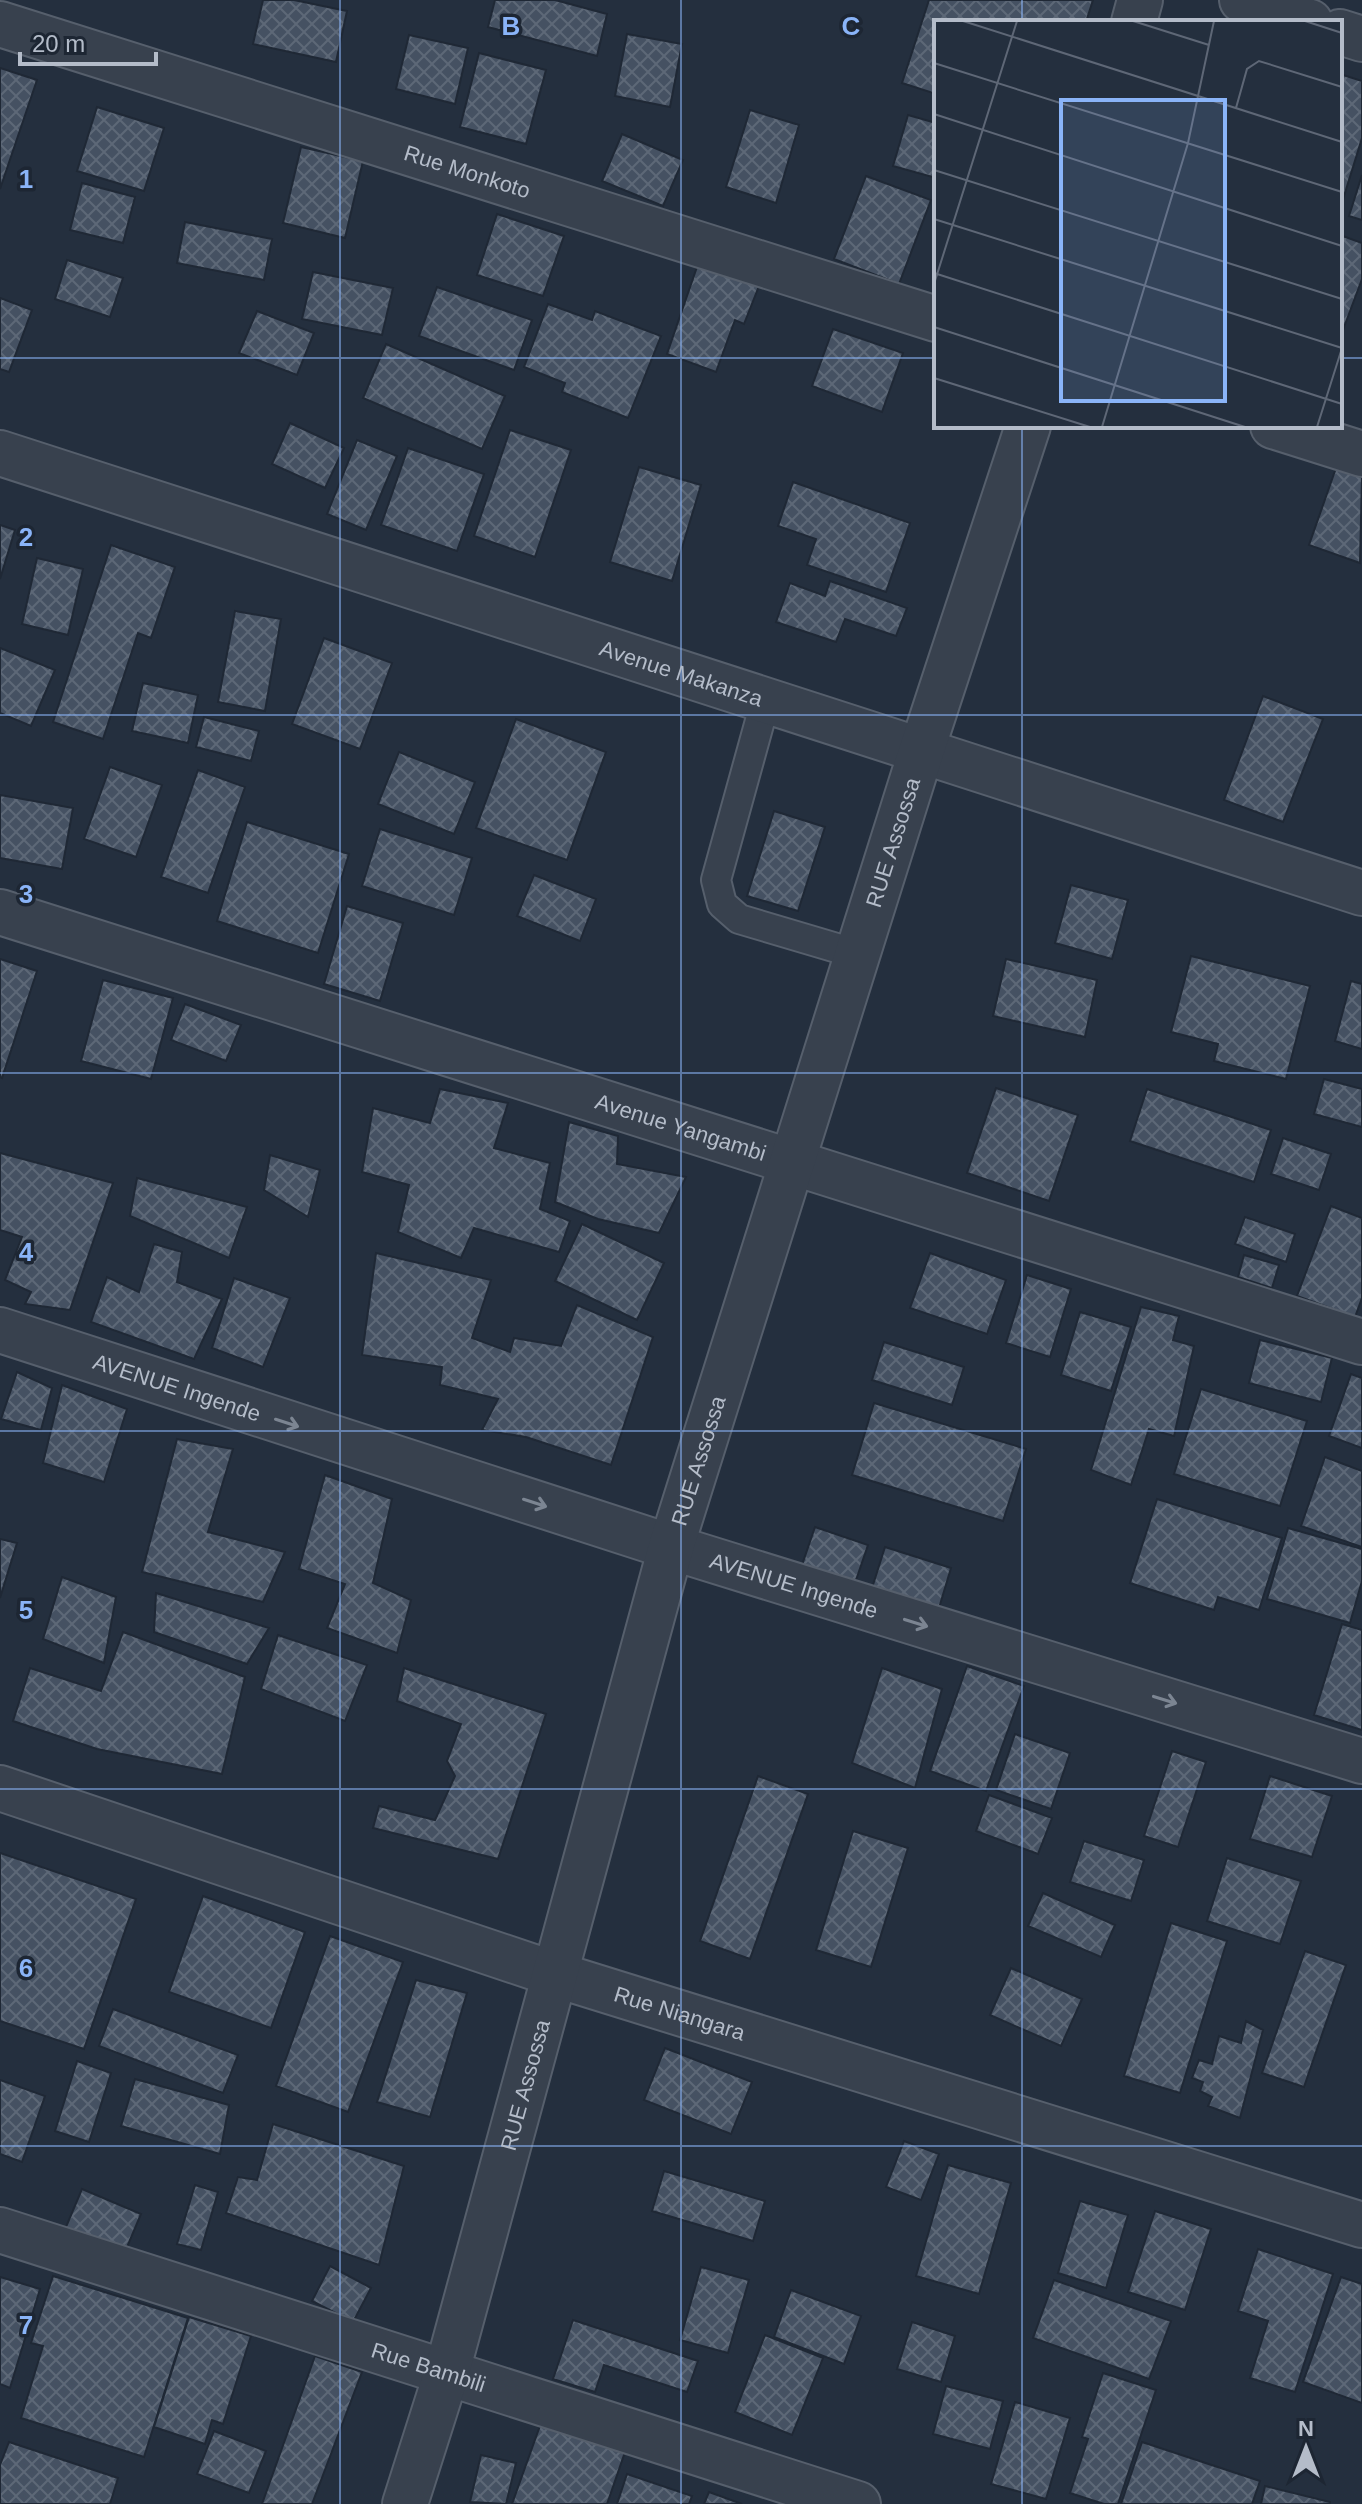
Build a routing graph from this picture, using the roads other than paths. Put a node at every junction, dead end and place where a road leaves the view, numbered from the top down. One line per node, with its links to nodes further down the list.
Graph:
1 (1140, 0): 3 (street)
2 (1242, 0): 4 (street)
3 (1135, 20)
4 (1304, 20)
5 (0, 24): 8 (street, Rue Monkoto)
6 (1342, 33): 7 (street)
7 (1362, 39)
8 (934, 318)
9 (1027, 428): 14 (street, RUE Assossa)
10 (1279, 428): 12 (street)
11 (0, 453): 13 (street, Avenue Makanza)
12 (1362, 454)
13 (766, 699): 14 (street, Avenue Makanza); 17 (lane)
14 (922, 749): 15 (street, Avenue Makanza); 17 (street, RUE Assossa)
15 (1362, 893)
16 (0, 912): 18 (street, Avenue Yangambi)
17 (857, 954): 18 (street, RUE Assossa)
18 (792, 1160): 20 (street, Avenue Yangambi); 21 (street, RUE Assossa)
19 (0, 1330): 21 (street, AVENUE Ingende, one-way to 21)
20 (1362, 1342)
21 (671, 1547): 22 (street, AVENUE Ingende, one-way to 22); 24 (street, RUE Assossa)
22 (1362, 1761)
23 (0, 1788): 24 (street, Rue Niangara)
24 (554, 1974): 25 (street, Rue Niangara); 27 (street, RUE Assossa)
25 (1362, 2225)
26 (0, 2230): 27 (street, Rue Bambili)
27 (446, 2375): 28 (street, RUE Assossa); 29 (street, Rue Bambili)
28 (405, 2504)
29 (858, 2504)

